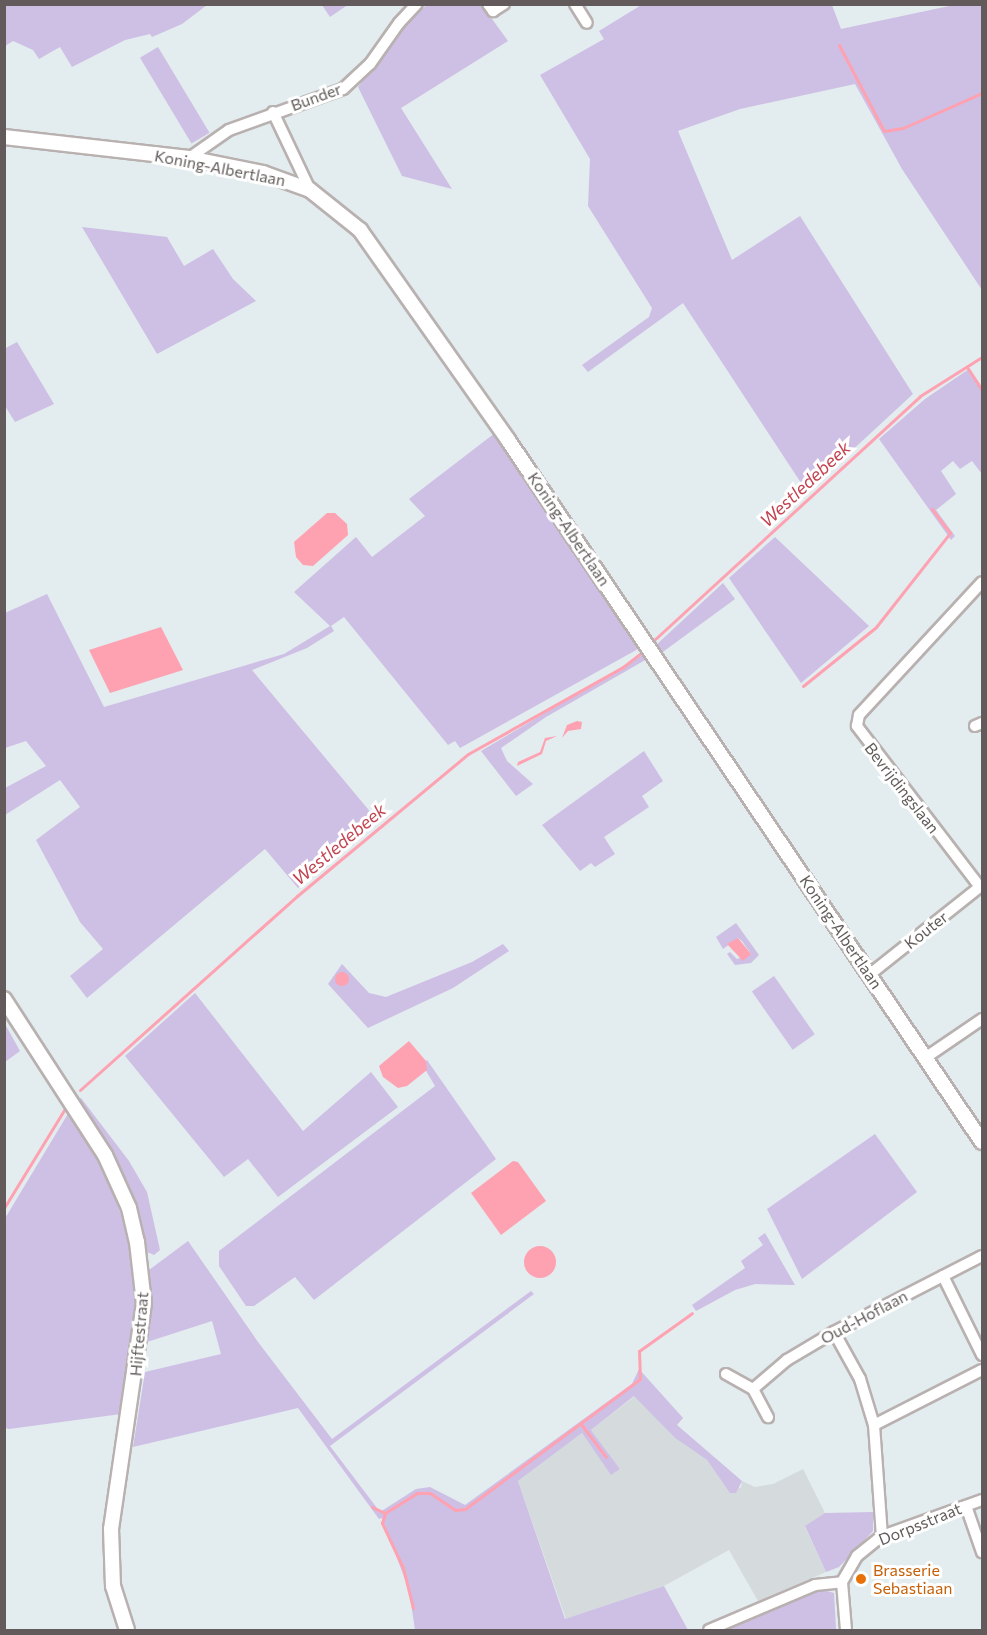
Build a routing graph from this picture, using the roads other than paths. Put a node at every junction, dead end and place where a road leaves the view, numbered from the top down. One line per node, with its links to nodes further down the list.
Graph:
1 (417, 4): 6 (street, Bunder)
2 (488, 4): 3 (street)
3 (504, 4)
4 (575, 4): 5 (street)
5 (587, 23)
6 (273, 112): 8 (street, Bunder); 9 (street)
7 (4, 137): 8 (street, Koning-Albertlaan)
8 (189, 159): 9 (street, Koning-Albertlaan)
9 (310, 190): 12 (street, Koning-Albertlaan)
10 (982, 582): 11 (street, Bevrijdingslaan)
11 (981, 886): 12 (street, Kouter)
12 (869, 975): 15 (street, Koning-Albertlaan)
13 (4, 999): 31 (street, Hijftestraat)
14 (982, 1019): 15 (street)
15 (925, 1058): 16 (street, Koning-Albertlaan)
16 (982, 1142)
17 (982, 1256): 18 (street, Oud-Hoflaan)
18 (943, 1276): 19 (street, Oud-Hoflaan); 20 (street)
19 (834, 1332): 23 (street, Oud-Hoflaan); 25 (street)
20 (982, 1355)
21 (982, 1370): 25 (street)
22 (726, 1374): 23 (street)
23 (753, 1389): 24 (street)
24 (768, 1417)
25 (874, 1425): 28 (street)
26 (982, 1500): 27 (street, Dorpsstraat)
27 (966, 1506): 28 (street, Dorpsstraat); 29 (street)
28 (882, 1536): 30 (street, Dorpsstraat)
29 (982, 1552)
30 (842, 1582): 32 (street); 33 (street)
31 (127, 1630)
32 (709, 1630)
33 (846, 1630)

